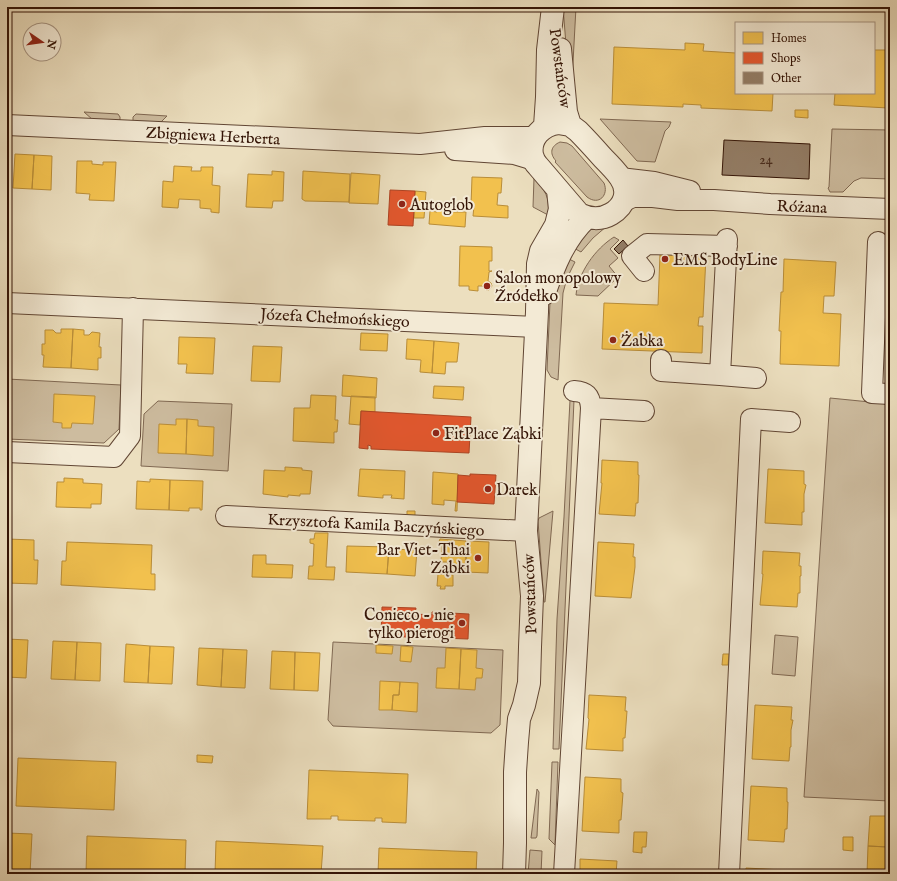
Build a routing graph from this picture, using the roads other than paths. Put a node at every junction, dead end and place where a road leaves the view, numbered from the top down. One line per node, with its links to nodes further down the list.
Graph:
1 (553, 9): 3 (street, Powstańców); 4 (street, Powstańców)
2 (7, 125): 5 (street, Zbigniewa Herberta)
3 (570, 125): 4 (street); 7 (street)
4 (540, 132): 5 (street, Zbigniewa Herberta); 6 (street, Powstańców)
5 (420, 144): 6 (street, Zbigniewa Herberta)
6 (534, 160): 8 (street)
7 (620, 178): 9 (street, Różana); 10 (street)
8 (558, 190): 12 (street); 17 (street, Powstańców)
9 (714, 200): 10 (street, Różana); 11 (street, Różana)
10 (624, 201): 12 (street)
11 (890, 209)
12 (586, 218): 17 (street, Powstańców)
13 (878, 242): 22 (street)
14 (644, 271): 19 (street)
15 (7, 303): 16 (street, Józefa Chełmońskiego)
16 (133, 308): 17 (street, Józefa Chełmońskiego); 26 (street)
17 (536, 319): 28 (street, Powstańców)
18 (661, 360): 19 (street)
19 (720, 375): 20 (street)
20 (756, 378)
21 (574, 391): 23 (street)
22 (890, 394)
23 (591, 408): 24 (street); 30 (street)
24 (644, 411)
25 (790, 422): 31 (street)
26 (7, 452)
27 (226, 516): 28 (street, Krzysztofa Kamila Baczyńskiego)
28 (526, 531): 29 (street, Powstańców)
29 (514, 874)
30 (564, 874)
31 (729, 874)

